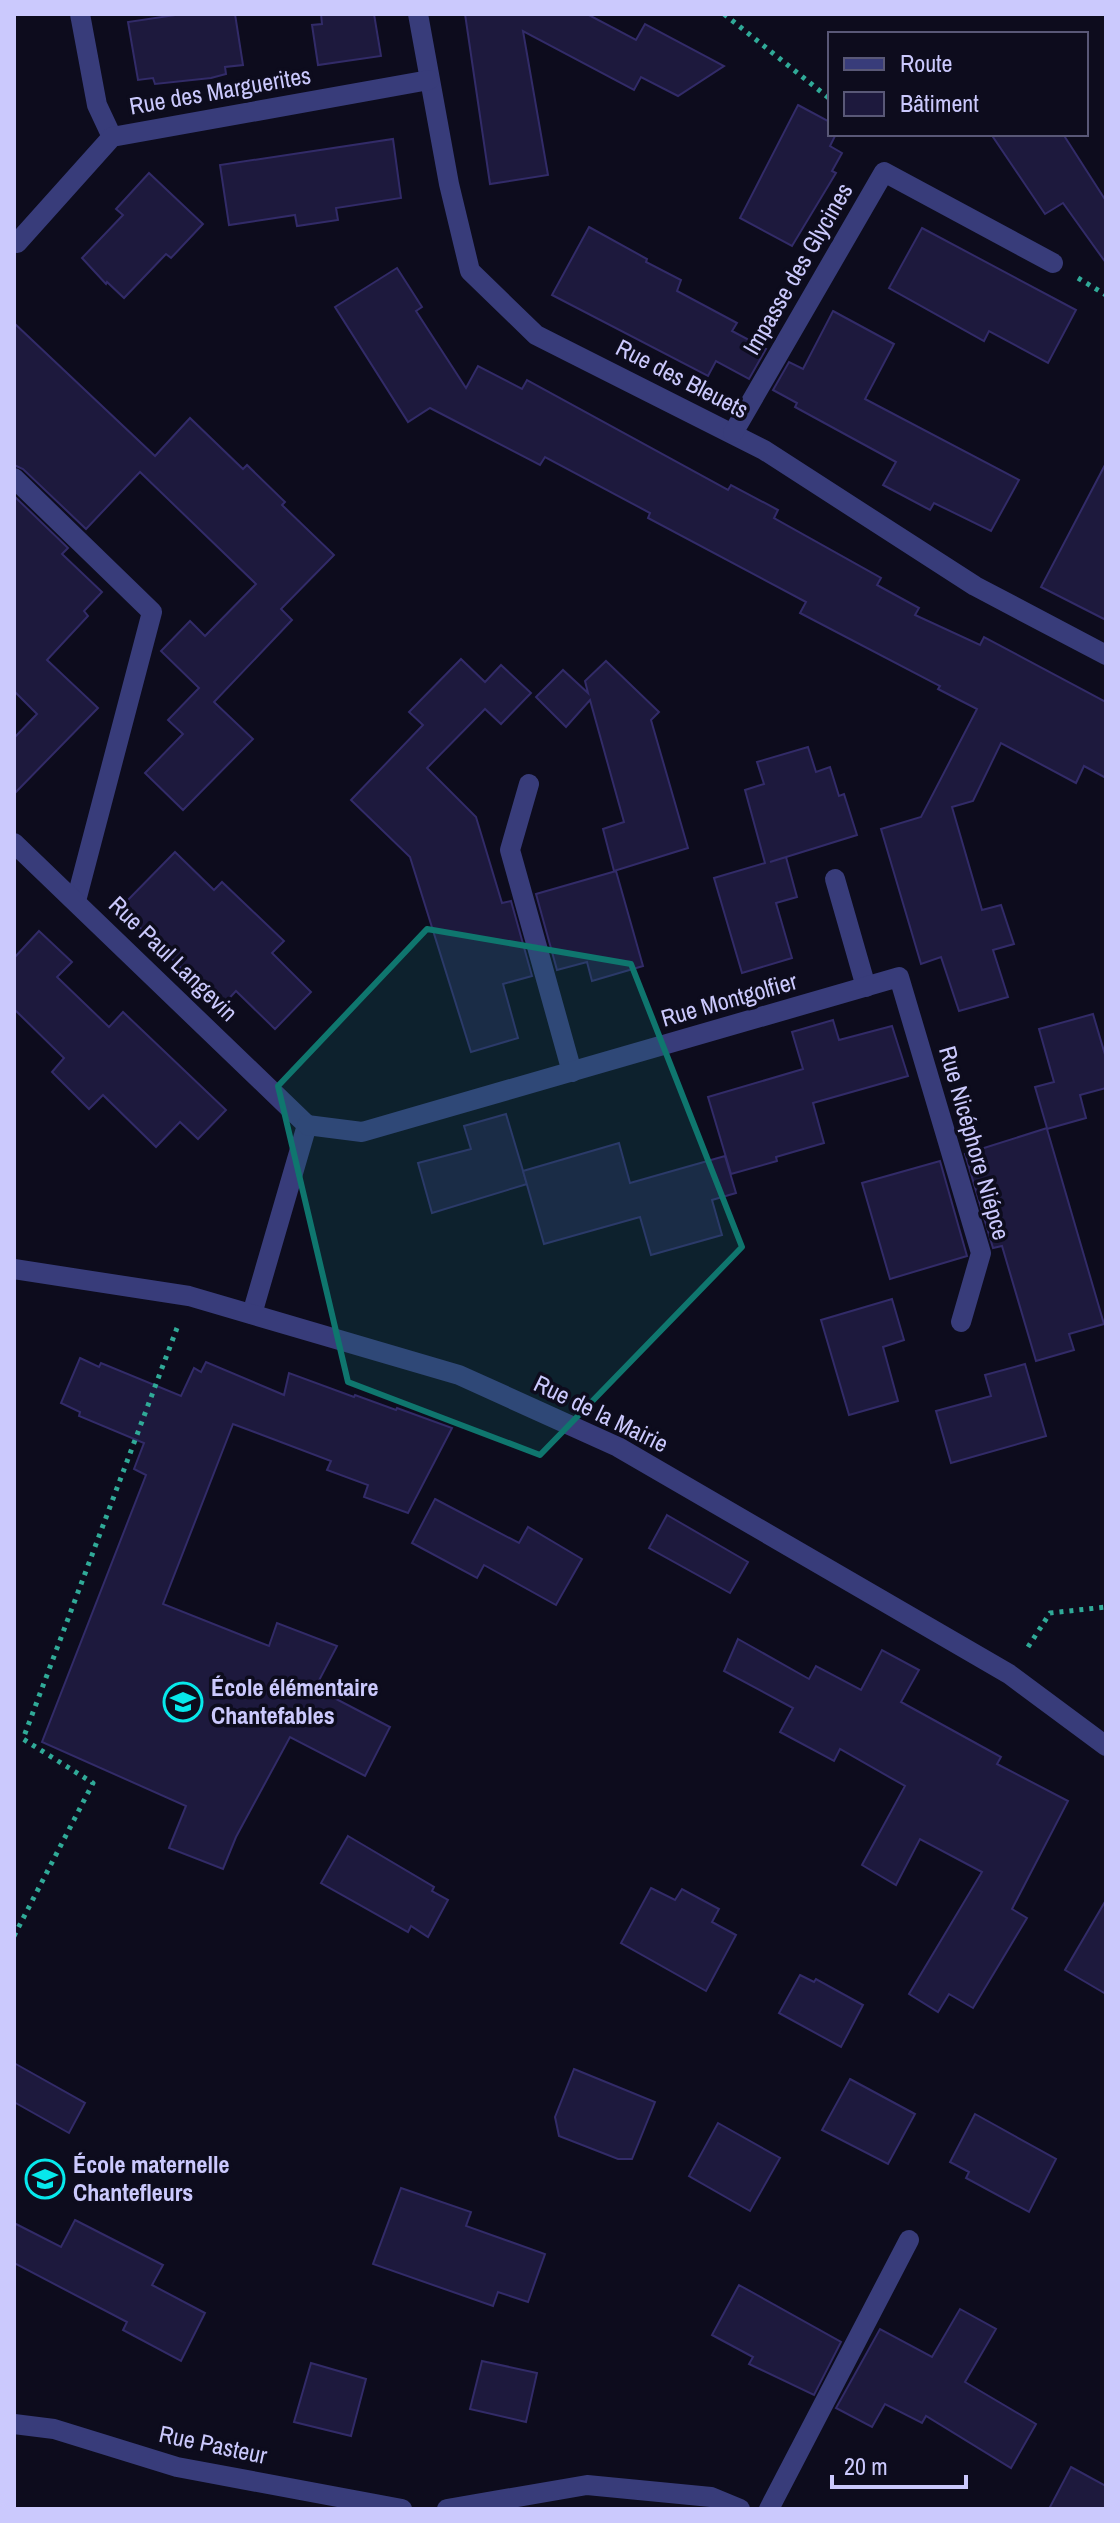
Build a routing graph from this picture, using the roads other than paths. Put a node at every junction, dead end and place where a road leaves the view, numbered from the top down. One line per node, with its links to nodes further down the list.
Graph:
1 (80, 14): 4 (street)
2 (418, 14): 3 (street, Rue des Bleuets)
3 (429, 80): 4 (street, Rue des Marguerites); 7 (street, Rue des Bleuets)
4 (112, 137): 5 (street, Rue des Marguerites)
5 (17, 243)
6 (1053, 263): 7 (street, Impasse des Glycines)
7 (733, 433): 9 (street, Rue des Bleuets)
8 (14, 478): 13 (street, Rue Paul Langevin)
9 (1106, 655)
10 (529, 784): 16 (street)
11 (14, 843): 13 (street)
12 (835, 879): 15 (street)
13 (76, 901): 17 (street, Rue Paul Langevin)
14 (899, 977): 15 (street, Rue Montgolfier); 20 (street, Rue Nicéphore Niépce)
15 (866, 987): 16 (street, Rue Montgolfier)
16 (572, 1072): 17 (street, Rue Montgolfier)
17 (307, 1125): 19 (street)
18 (14, 1269): 19 (street, Rue de la Mairie)
19 (252, 1314): 21 (street, Rue de la Mairie)
20 (961, 1322)
21 (1106, 1746)
22 (909, 2240): 27 (street)
23 (14, 2424): 24 (street, Rue Pasteur)
24 (402, 2509)
25 (447, 2509): 26 (street)
26 (740, 2509)
27 (769, 2509)

